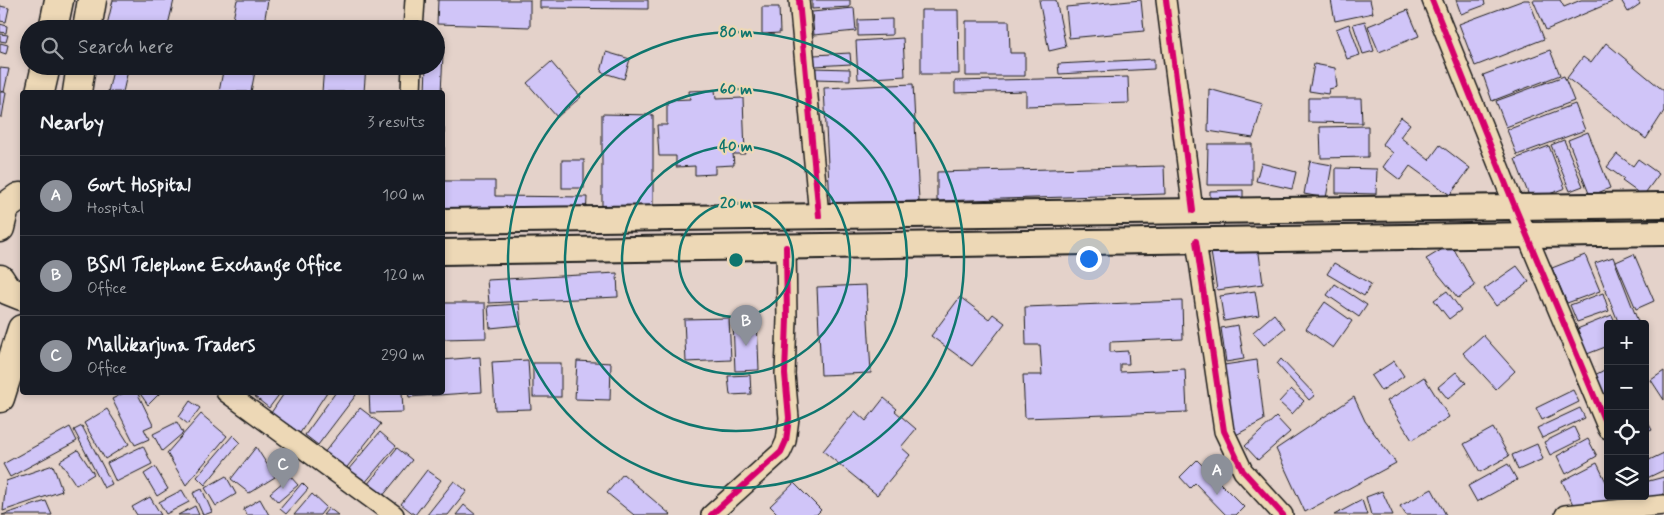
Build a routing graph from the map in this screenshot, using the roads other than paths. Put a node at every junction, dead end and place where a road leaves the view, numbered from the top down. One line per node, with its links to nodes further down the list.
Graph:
1 (59, 0): 7 (highway)
2 (92, 0): 8 (highway)
3 (416, 0): 9 (street)
4 (798, 0): 21 (street)
5 (1166, 0): 19 (street)
6 (1432, 0): 18 (street)
7 (56, 20)
8 (89, 20)
9 (414, 20)
10 (44, 75): 13 (highway)
11 (79, 75): 14 (highway)
12 (412, 75): 15 (street)
13 (40, 90)
14 (76, 90)
15 (411, 90)
16 (20, 192): 24 (highway)
17 (1664, 205): 18 (main road)
18 (1515, 207): 19 (main road); 26 (street)
19 (1193, 211): 20 (main road)
20 (1110, 212): 21 (main road); 28 (main road)
21 (819, 216): 22 (main road)
22 (671, 218): 23 (main road); 30 (main road)
23 (445, 221)
24 (0, 228)
25 (1664, 233): 26 (main road)
26 (1527, 236): 27 (main road); 37 (street)
27 (1196, 240): 28 (main road); 42 (street)
28 (1110, 242): 29 (main road)
29 (786, 247): 30 (main road); 41 (street)
30 (672, 249): 31 (main road)
31 (445, 252)
32 (0, 279): 33 (highway)
33 (20, 295)
34 (20, 335): 36 (highway)
35 (230, 395): 40 (street)
36 (0, 398)
37 (1604, 419)
38 (1638, 502): 39 (street); 43 (street)
39 (1664, 505)
40 (394, 515)
41 (710, 515)
42 (1283, 515)
43 (1565, 515)

